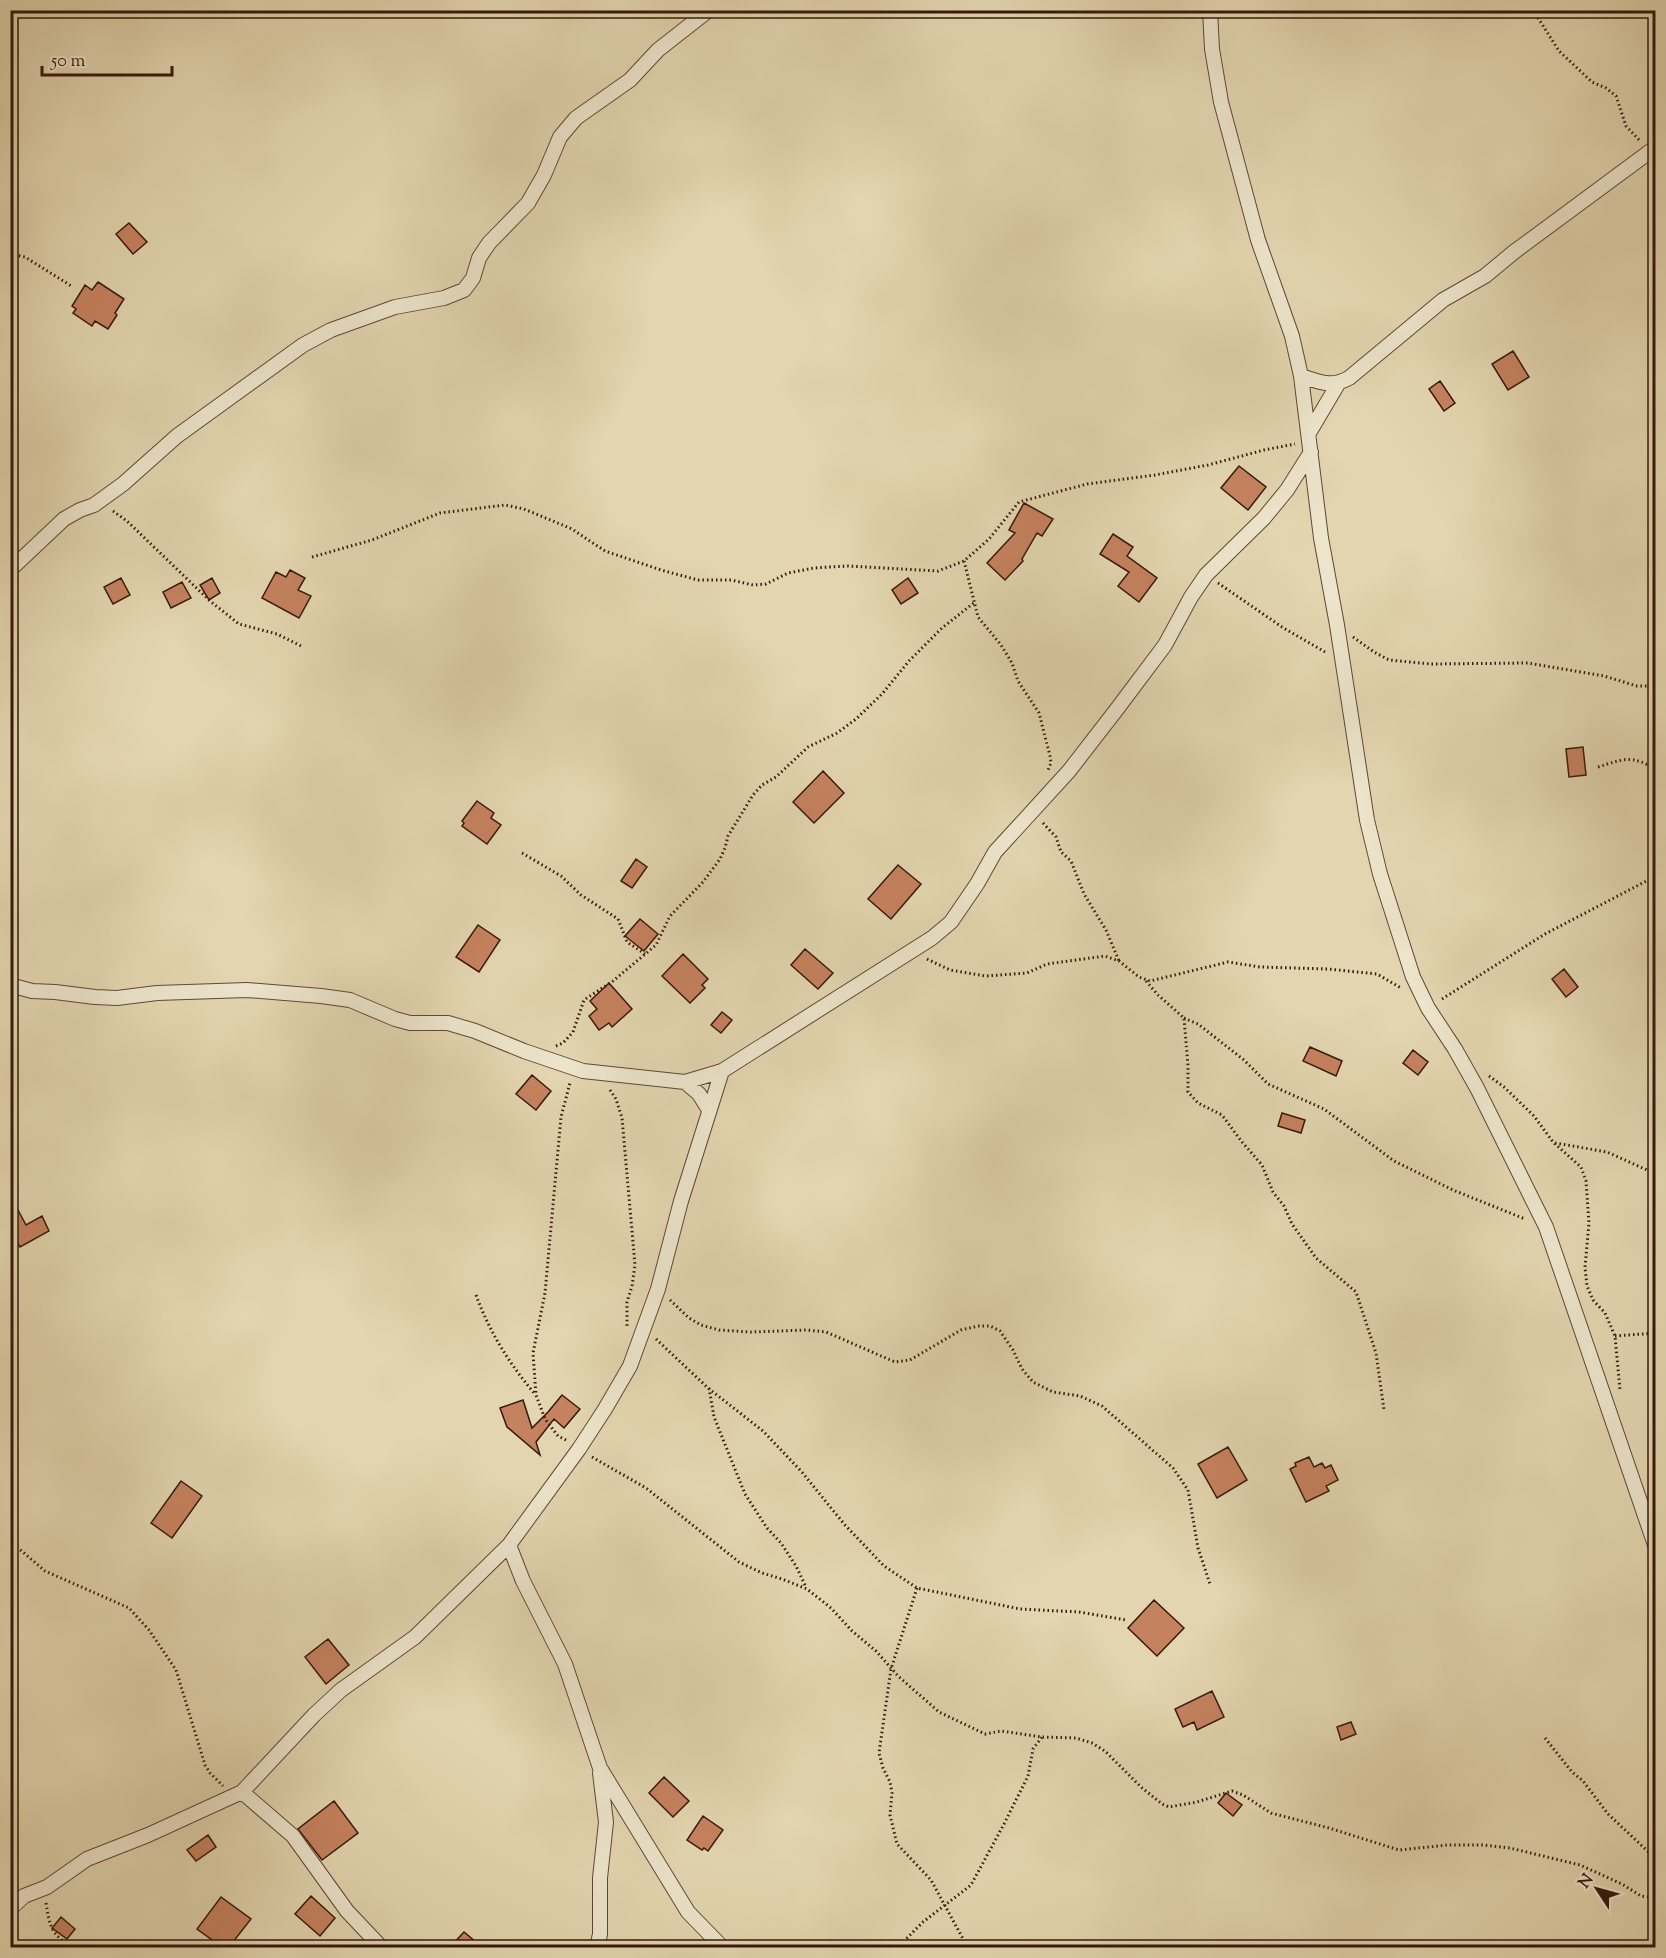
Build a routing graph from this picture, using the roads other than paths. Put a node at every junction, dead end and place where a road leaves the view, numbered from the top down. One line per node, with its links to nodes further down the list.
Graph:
1 (709, 10): 7 (street)
2 (1210, 10): 4 (street)
3 (1653, 148): 5 (street)
4 (1301, 376): 5 (street); 6 (street)
5 (1338, 384): 6 (street)
6 (1310, 442): 9 (street); 13 (street)
7 (10, 570)
8 (10, 985): 10 (street)
9 (722, 1071): 10 (street); 11 (street)
10 (685, 1082): 11 (street)
11 (709, 1110): 12 (street)
12 (509, 1545): 14 (street); 15 (street)
13 (1656, 1548)
14 (600, 1768): 18 (street); 19 (street)
15 (237, 1794): 16 (street); 17 (street)
16 (10, 1908)
17 (382, 1947)
18 (597, 1947)
19 (723, 1947)

